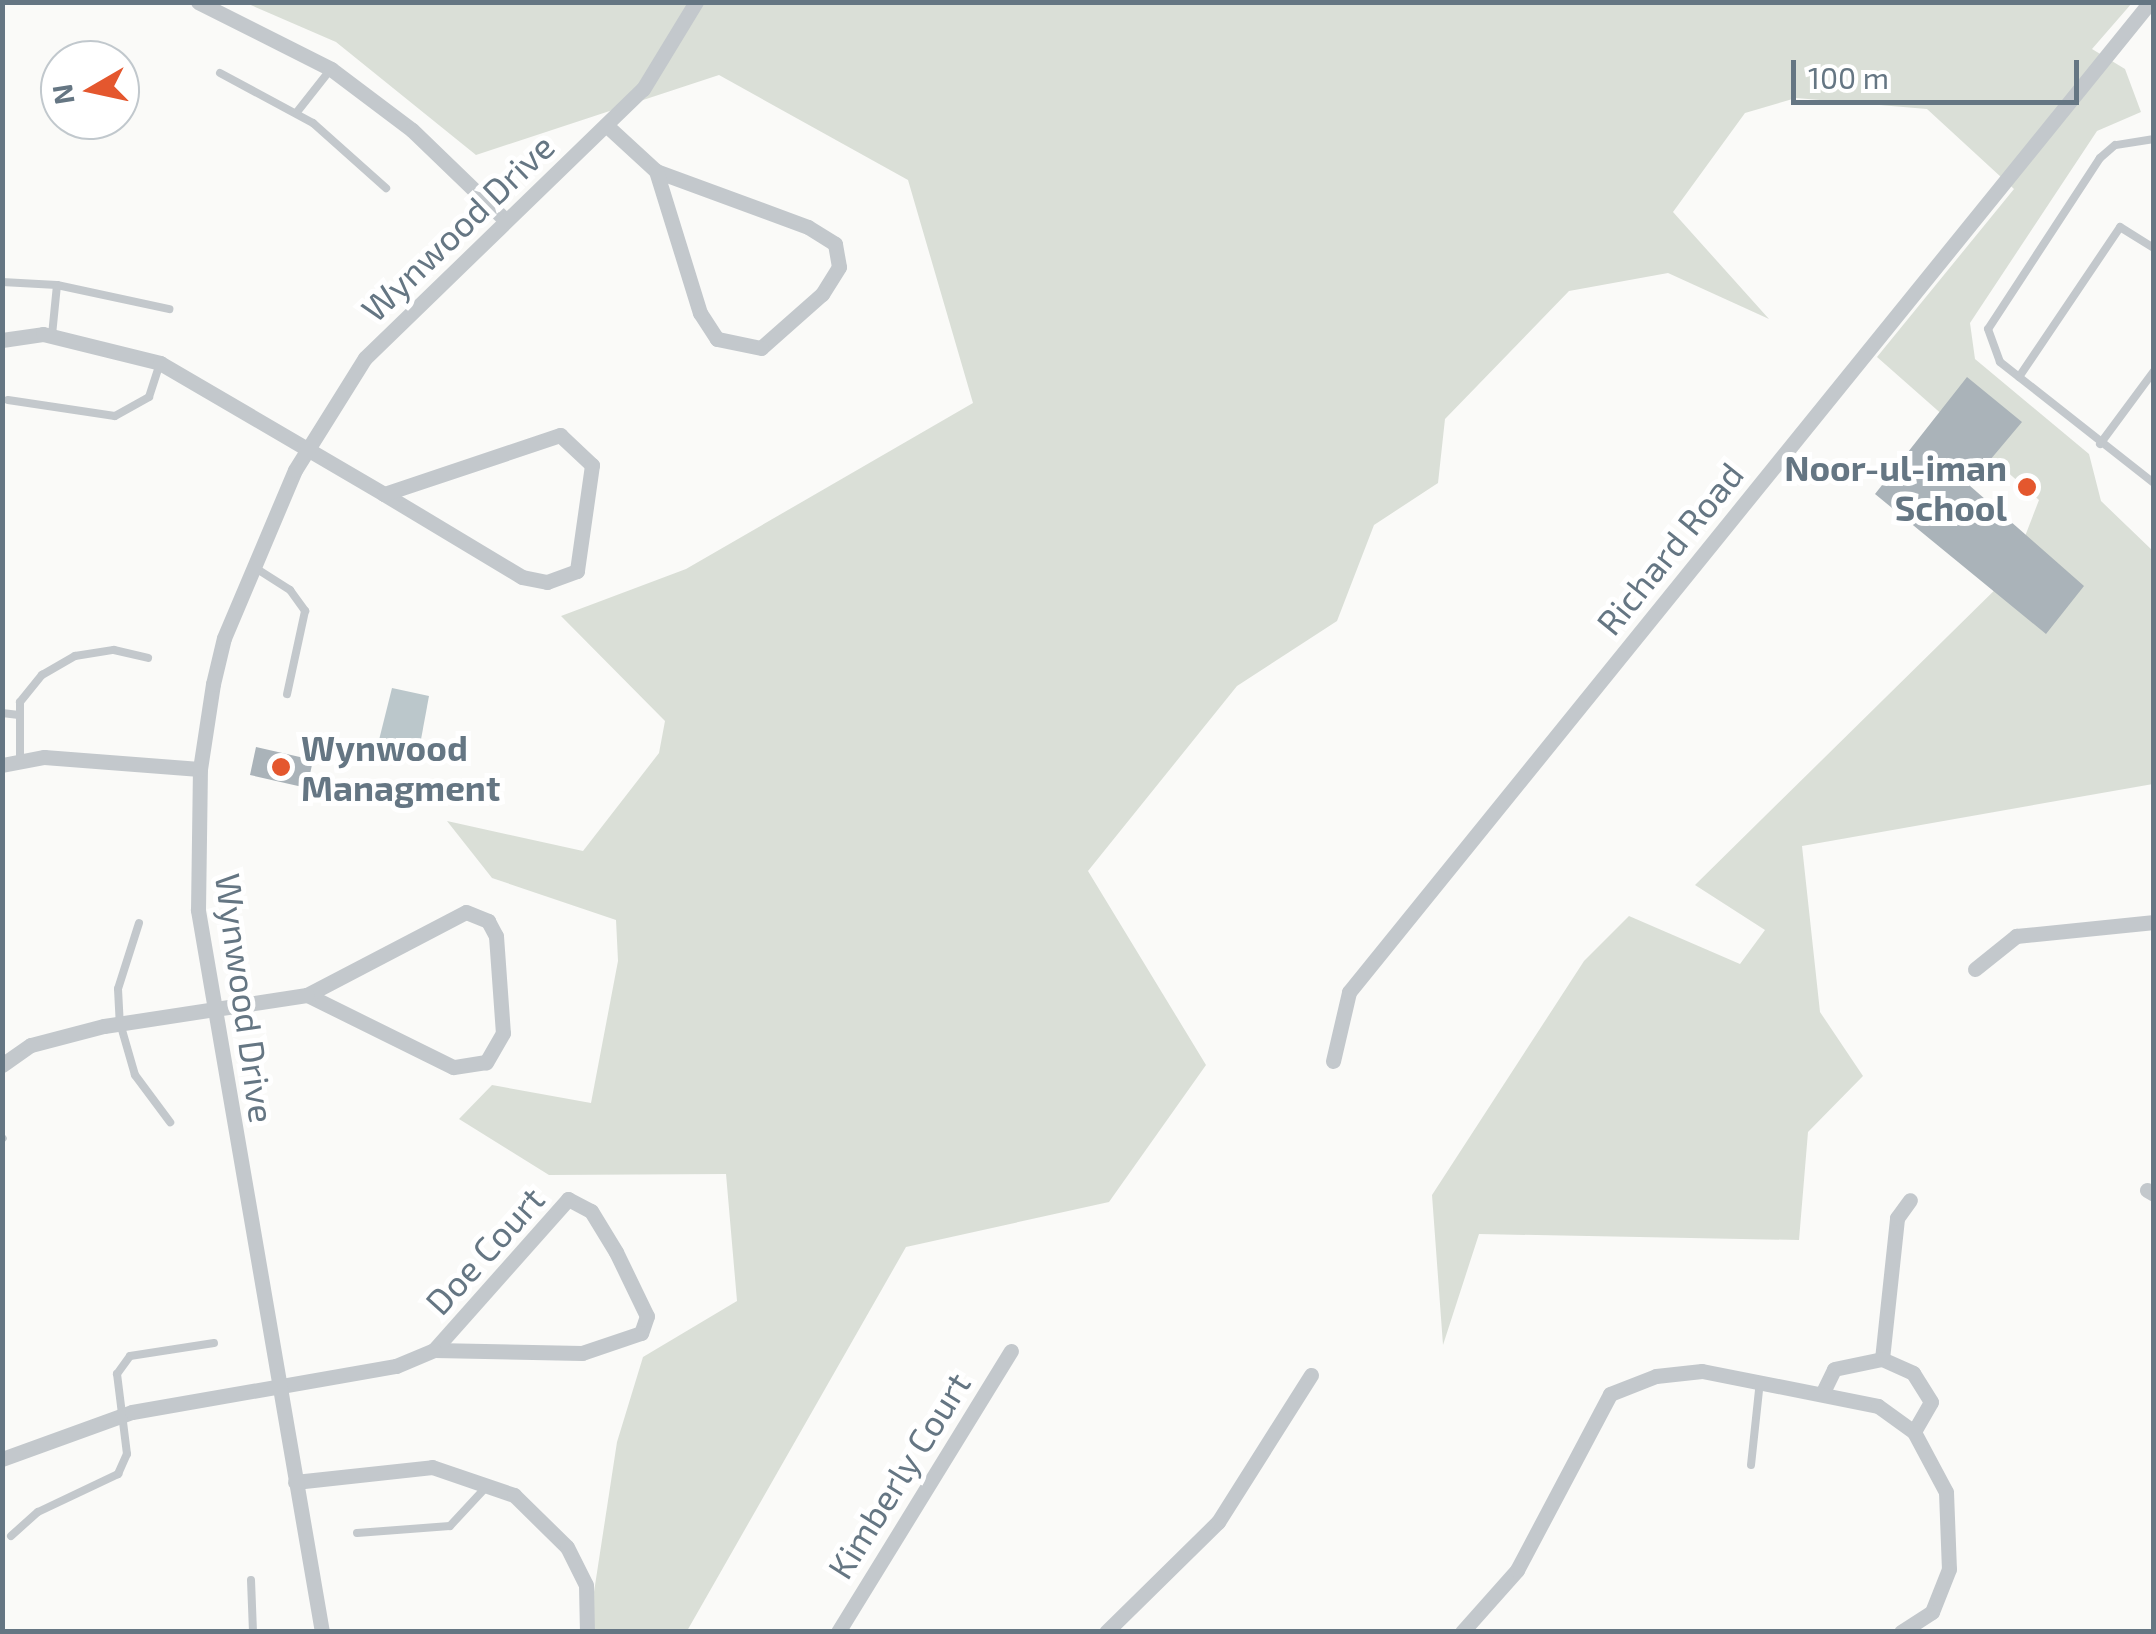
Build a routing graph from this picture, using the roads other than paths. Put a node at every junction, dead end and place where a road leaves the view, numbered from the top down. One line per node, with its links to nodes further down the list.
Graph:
1 (198, 2): 4 (street)
2 (696, 2): 7 (street, Wynwood Drive)
3 (2150, 2): 40 (street, Richard Road)
4 (330, 68): 6 (lane); 11 (street)
5 (220, 73): 6 (lane)
6 (297, 112): 10 (lane)
7 (606, 125): 9 (street); 11 (street, Wynwood Drive)
8 (2154, 139): 20 (lane)
9 (656, 172): 9 (street)
10 (386, 188)
11 (502, 218): 23 (street, Wynwood Drive)
12 (2154, 248): 20 (lane)
13 (2, 282): 14 (lane)
14 (56, 285): 15 (lane); 16 (lane)
15 (169, 310)
16 (52, 335): 17 (street); 18 (street)
17 (2, 340)
18 (160, 364): 21 (lane); 23 (street)
19 (2154, 371): 22 (lane)
20 (2019, 377): 22 (lane)
21 (8, 400)
22 (2100, 444): 24 (lane)
23 (310, 448): 25 (street); 26 (street, Wynwood Drive)
24 (2154, 483)
25 (384, 494): 25 (street)
26 (254, 567): 28 (lane); 33 (street, Wynwood Drive)
27 (148, 658): 30 (lane)
28 (287, 694)
29 (2, 713): 30 (lane)
30 (19, 716): 31 (lane)
31 (20, 762): 32 (street); 33 (street)
32 (2, 765)
33 (200, 769): 38 (street, Wynwood Drive)
34 (2154, 922): 36 (street)
35 (138, 923): 39 (lane)
36 (1976, 970)
37 (307, 995): 37 (street); 38 (street)
38 (212, 1007): 39 (street); 50 (street, Wynwood Drive)
39 (120, 1022): 41 (street); 42 (lane)
40 (1334, 1061)
41 (2, 1065)
42 (170, 1122)
43 (1910, 1200): 47 (street)
44 (214, 1343): 52 (lane)
45 (434, 1350): 45 (street, Doe Court); 50 (street, Doe Court)
46 (1012, 1351): 64 (street, Kimberly Court)
47 (1882, 1359): 51 (street); 53 (street)
48 (1311, 1375): 65 (street)
49 (1760, 1381): 51 (street); 55 (lane); 66 (street)
50 (279, 1388): 52 (street); 56 (street, Wynwood Drive)
51 (1823, 1392): 53 (street)
52 (121, 1416): 54 (street); 59 (lane)
53 (1914, 1432): 67 (street)
54 (2, 1459)
55 (1751, 1465)
56 (295, 1482): 57 (street); 62 (street, Wynwood Drive)
57 (488, 1485): 58 (lane); 63 (street)
58 (357, 1533)
59 (11, 1536)
60 (250, 1580): 61 (lane)
61 (253, 1632)
62 (322, 1632)
63 (586, 1632)
64 (838, 1632)
65 (1106, 1632)
66 (1462, 1632)
67 (1900, 1632)

